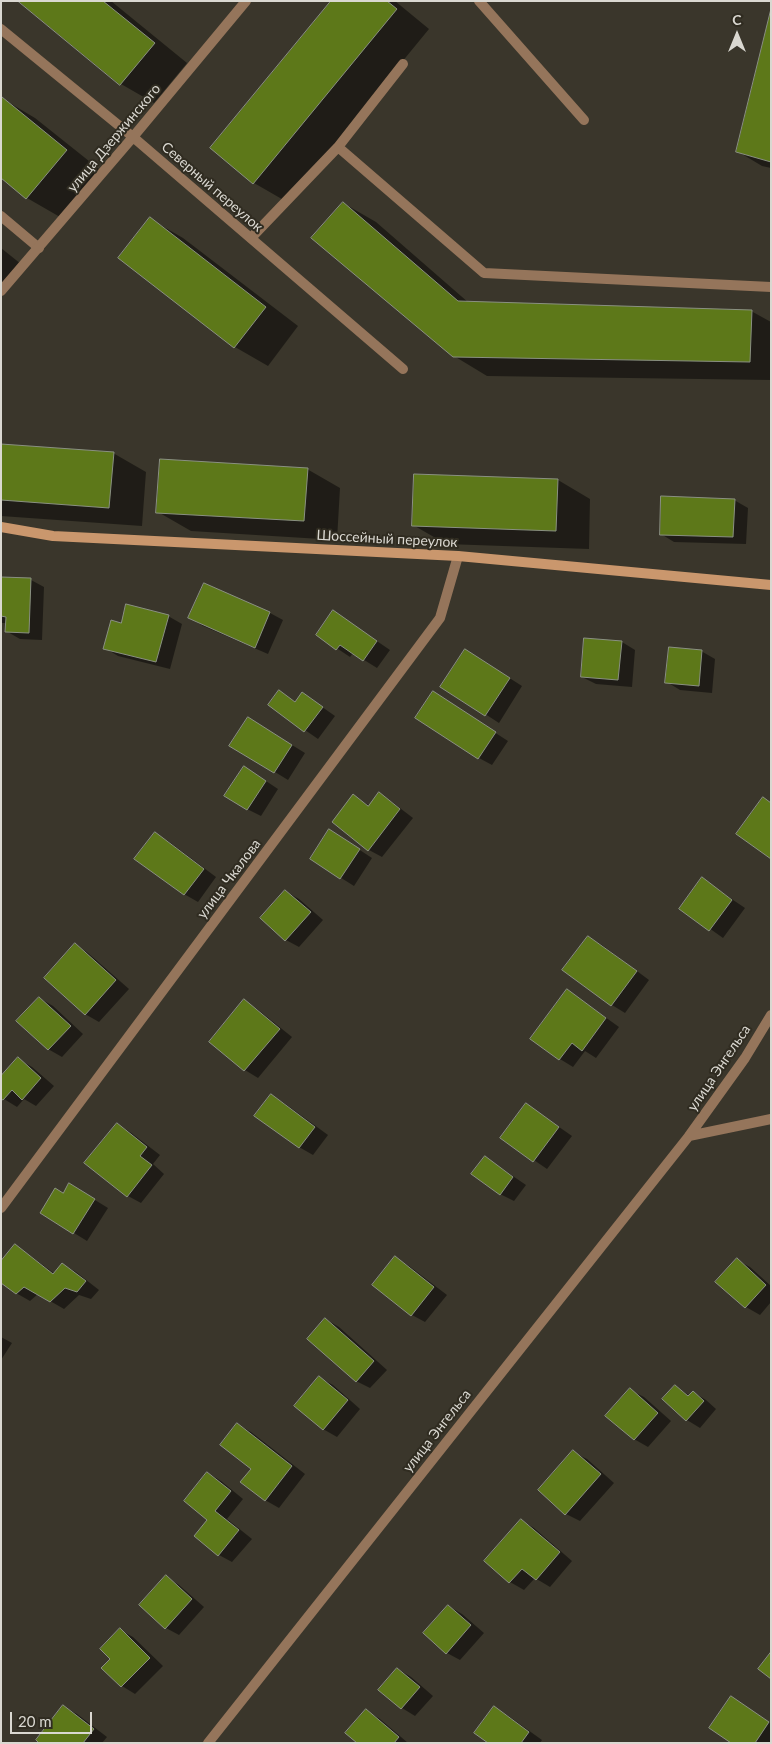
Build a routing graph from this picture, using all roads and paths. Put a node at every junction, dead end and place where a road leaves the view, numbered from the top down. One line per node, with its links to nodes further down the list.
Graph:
1 (246, 1): 6 (street, улица Дзержинского)
2 (479, 1): 5 (street)
3 (1, 29): 6 (street, Северный переулок)
4 (403, 64): 7 (street)
5 (584, 120)
6 (133, 137): 9 (street, Северный переулок); 10 (street, улица Дзержинского)
7 (338, 147): 9 (street); 11 (street)
8 (1, 216): 10 (street)
9 (251, 238): 13 (street, Северный переулок)
10 (39, 248): 12 (street, улица Дзержинского)
11 (771, 287)
12 (1, 291)
13 (403, 369)
14 (1, 527): 15 (main road, Шоссейный переулок)
15 (458, 556): 16 (main road, Шоссейный переулок); 20 (street, улица Чкалова)
16 (771, 585)
17 (771, 1015): 19 (street, улица Энгельса)
18 (771, 1118): 19 (street, улица Энгельса)
19 (688, 1136): 21 (street, улица Энгельса)
20 (1, 1208)
21 (208, 1743)

